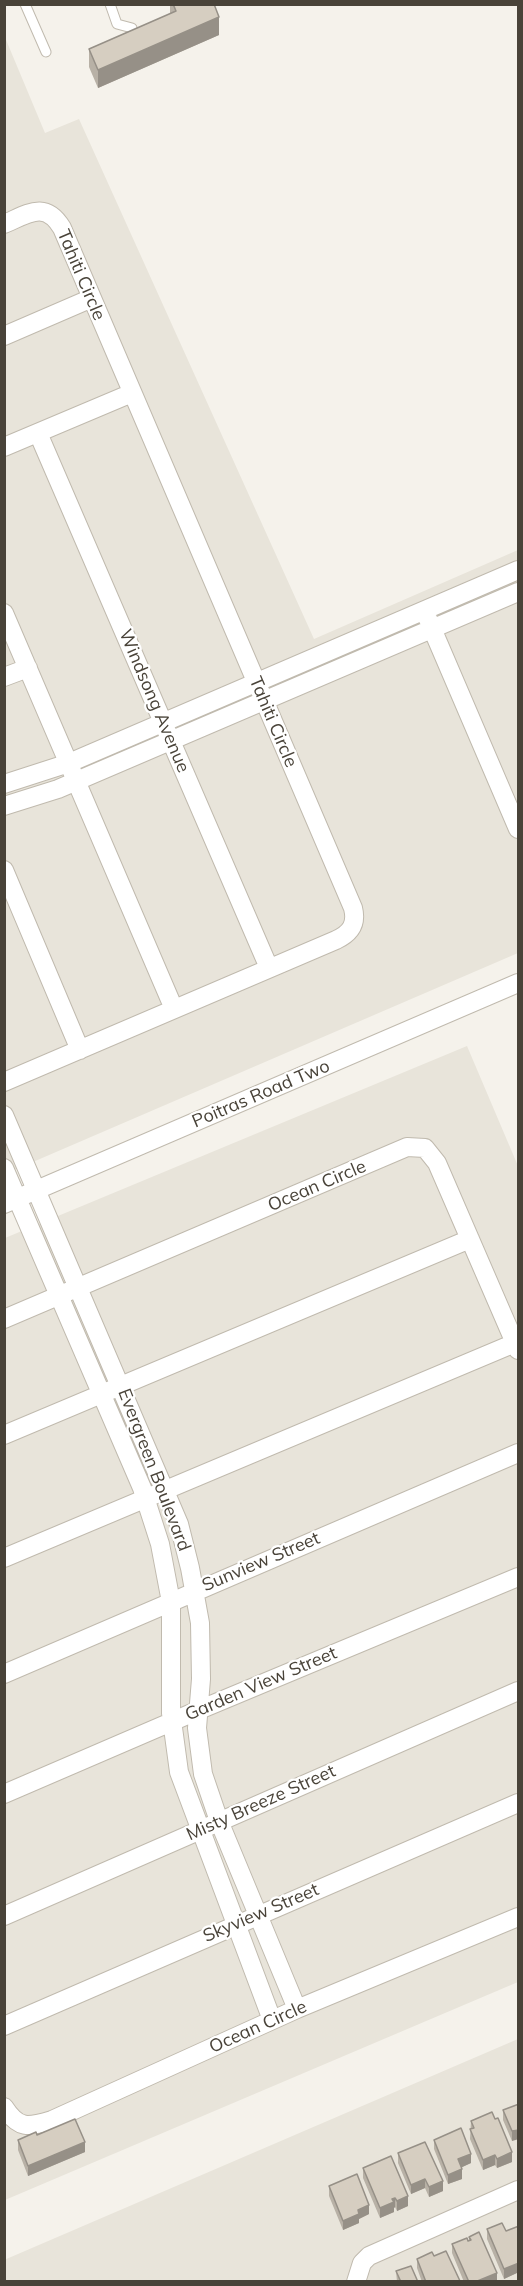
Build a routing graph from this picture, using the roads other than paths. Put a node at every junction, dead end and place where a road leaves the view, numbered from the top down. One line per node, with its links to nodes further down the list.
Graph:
1 (25, 4): 4 (lane)
2 (110, 4): 3 (lane)
3 (132, 28)
4 (46, 52)
5 (4, 224): 6 (street, Tahiti Circle)
6 (92, 298): 7 (street); 8 (street, Tahiti Circle)
7 (4, 336)
8 (132, 393): 9 (street); 18 (street, Tahiti Circle)
9 (38, 433): 10 (street); 20 (street, Windsong Avenue)
10 (4, 447)
11 (518, 570): 13 (street)
12 (519, 592): 15 (street)
13 (424, 610): 15 (street); 18 (street)
14 (4, 613): 16 (street)
15 (432, 629): 19 (street); 26 (street)
16 (28, 668): 17 (street); 22 (street)
17 (4, 677)
18 (256, 682): 19 (street, Tahiti Circle); 20 (street)
19 (264, 701): 21 (street); 28 (street, Tahiti Circle)
20 (163, 723): 21 (street, Windsong Avenue); 22 (street)
21 (171, 741): 23 (street); 28 (street, Windsong Avenue)
22 (69, 763): 23 (street); 24 (street)
23 (76, 782): 25 (street); 30 (street)
24 (4, 784)
25 (4, 806)
26 (519, 830)
27 (4, 870): 31 (street)
28 (269, 968): 30 (street, Tahiti Circle)
29 (519, 983): 35 (street, Poitras Road Two)
30 (174, 1009): 31 (street, Tahiti Circle)
31 (80, 1050): 32 (street, Tahiti Circle)
32 (4, 1082)
33 (4, 1115): 35 (street, Evergreen Boulevard)
34 (4, 1168): 36 (street, Evergreen Boulevard)
35 (37, 1190): 36 (street, Poitras Road Two); 38 (street, Evergreen Boulevard)
36 (11, 1202): 39 (street, Evergreen Boulevard)
37 (470, 1239): 38 (street, Ocean Circle); 41 (street, Ocean Circle); 42 (street)
38 (80, 1288): 39 (street, Ocean Circle); 42 (street, Evergreen Boulevard)
39 (60, 1295): 40 (street, Ocean Circle); 43 (street, Evergreen Boulevard)
40 (4, 1319)
41 (517, 1347): 46 (street)
42 (121, 1385): 43 (street); 46 (street, Evergreen Boulevard)
43 (101, 1393): 44 (street); 47 (street, Evergreen Boulevard)
44 (4, 1435)
45 (519, 1453): 50 (street, Sunview Street)
46 (165, 1490): 47 (street); 50 (street, Evergreen Boulevard)
47 (145, 1497): 48 (street); 51 (street, Evergreen Boulevard)
48 (4, 1558)
49 (519, 1577): 54 (street, Garden View Street)
50 (195, 1591): 51 (street, Sunview Street); 54 (street, Evergreen Boulevard)
51 (171, 1602): 52 (street, Sunview Street); 55 (street, Evergreen Boulevard)
52 (4, 1674)
53 (519, 1691): 58 (street, Misty Breeze Street)
54 (199, 1710): 55 (street, Garden View Street); 58 (street, Evergreen Boulevard)
55 (172, 1722): 56 (street, Garden View Street); 59 (street, Evergreen Boulevard)
56 (4, 1794)
57 (519, 1803): 60 (street, Skyview Street)
58 (219, 1821): 59 (street, Misty Breeze Street); 60 (street, Evergreen Boulevard)
59 (200, 1830): 61 (street, Misty Breeze Street); 63 (street, Evergreen Boulevard)
60 (258, 1915): 63 (street, Skyview Street); 64 (street, Evergreen Boulevard)
61 (4, 1916)
62 (519, 1917): 64 (street, Ocean Circle)
63 (235, 1924): 65 (street, Evergreen Boulevard); 66 (street, Skyview Street)
64 (297, 2009): 65 (street, Ocean Circle)
65 (272, 2020): 67 (street, Ocean Circle)
66 (4, 2026)
67 (4, 2108)
68 (519, 2190): 69 (street)
69 (356, 2282)

